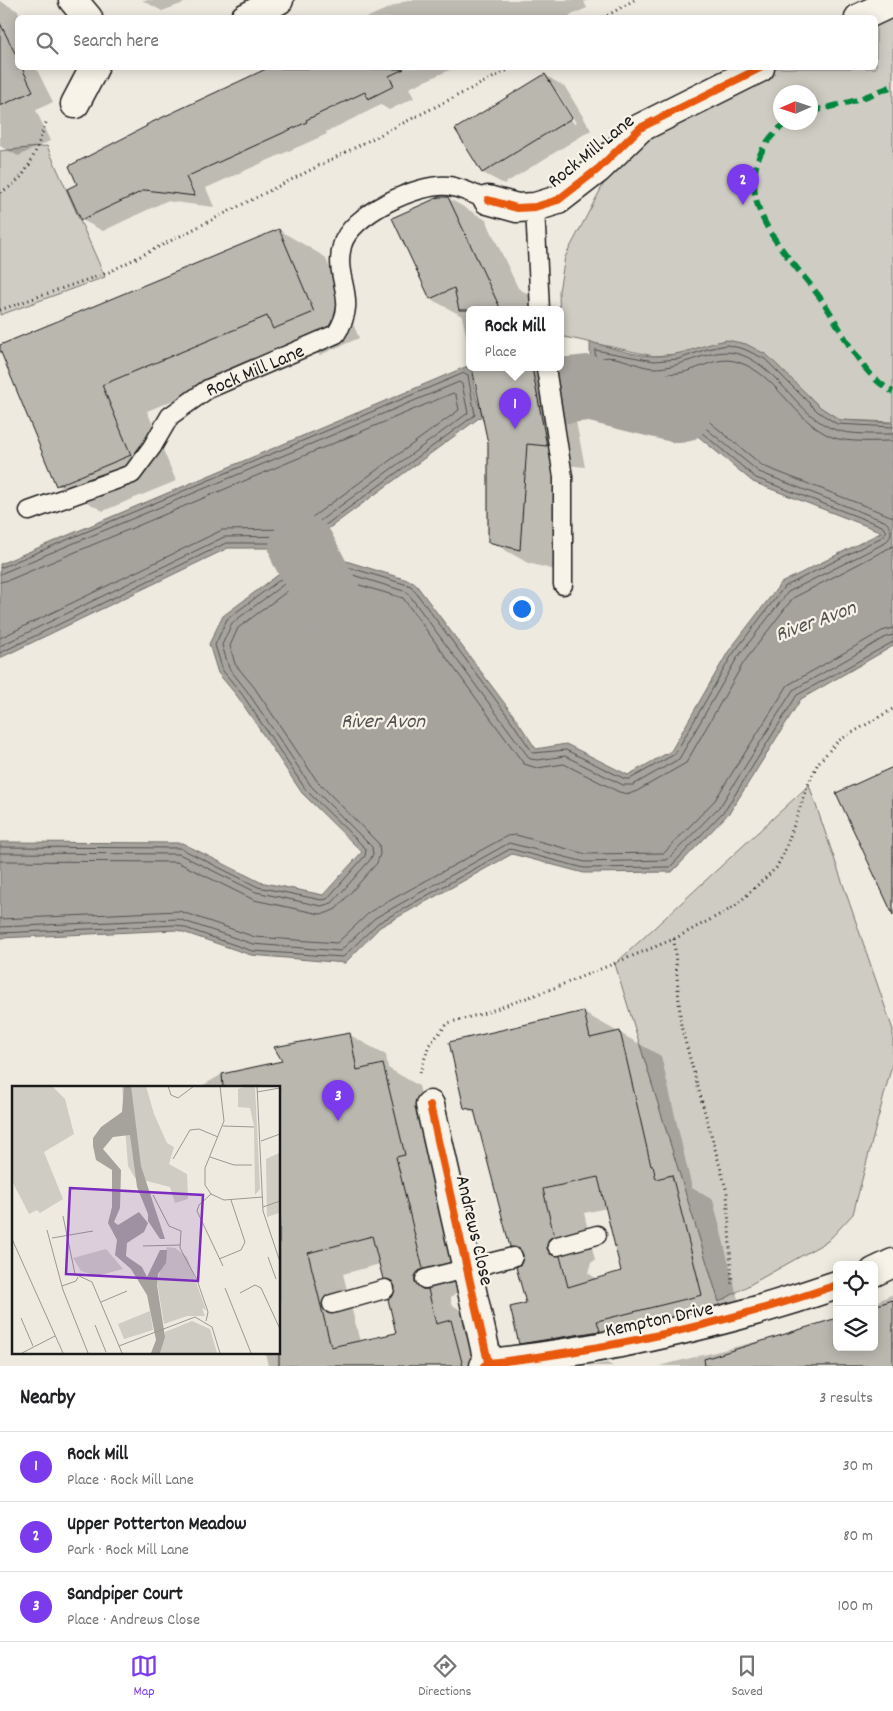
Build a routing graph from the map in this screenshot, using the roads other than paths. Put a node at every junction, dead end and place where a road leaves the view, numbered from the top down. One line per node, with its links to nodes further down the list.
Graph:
1 (73, 0): 4 (street)
2 (280, 0): 5 (street)
3 (893, 2): 6 (street)
4 (86, 15)
5 (251, 15)
6 (865, 15)
7 (93, 70): 9 (street)
8 (756, 70): 11 (street, Rock Mill Lane)
9 (75, 104)
10 (488, 200): 11 (street, Rock Mill Lane); 14 (lane, Rock Mill Lane)
11 (535, 207): 12 (lane)
12 (540, 306)
13 (547, 371): 15 (lane)
14 (29, 510)
15 (563, 585)
16 (430, 1105): 21 (street, Andrews Close)
17 (597, 1235): 18 (lane)
18 (557, 1246)
19 (513, 1257): 21 (lane)
20 (893, 1264): 22 (street)
21 (468, 1268): 23 (lane); 27 (street, Andrews Close)
22 (878, 1270)
23 (425, 1278)
24 (833, 1286): 27 (street, Kempton Drive)
25 (385, 1288): 26 (lane)
26 (332, 1304)
27 (487, 1365)

